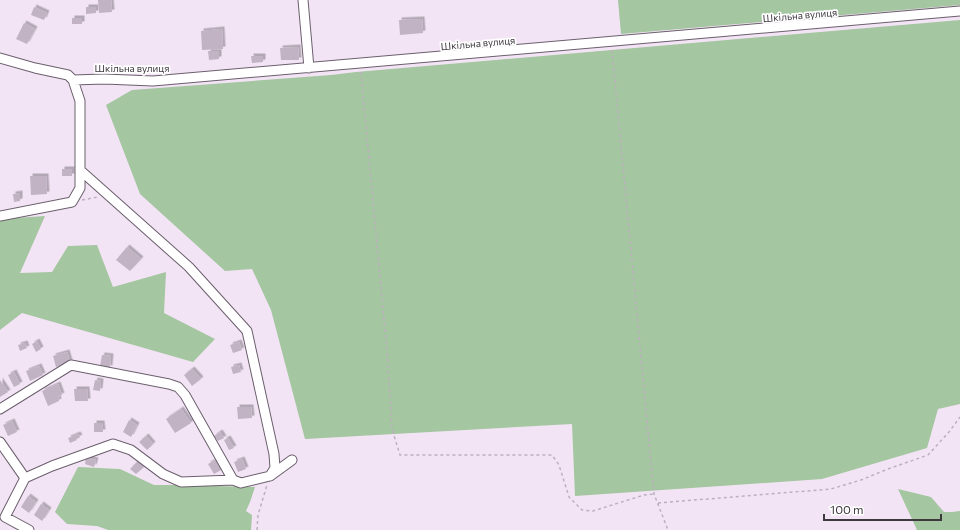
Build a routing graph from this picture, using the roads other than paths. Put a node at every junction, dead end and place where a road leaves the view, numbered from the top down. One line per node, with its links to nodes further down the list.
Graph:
1 (303, 0): 4 (street)
2 (960, 11): 4 (street, Шкільна вулиця)
3 (0, 58): 5 (street, Шкільна вулиця)
4 (309, 68): 5 (street, Шкільна вулиця)
5 (73, 80): 6 (street)
6 (80, 170): 7 (street); 11 (street)
7 (0, 216)
8 (0, 409): 13 (street)
9 (0, 442): 12 (street)
10 (292, 460): 11 (street)
11 (270, 476): 13 (street)
12 (25, 478): 13 (street); 14 (street)
13 (233, 480)
14 (3, 519): 15 (street)
15 (29, 530)

